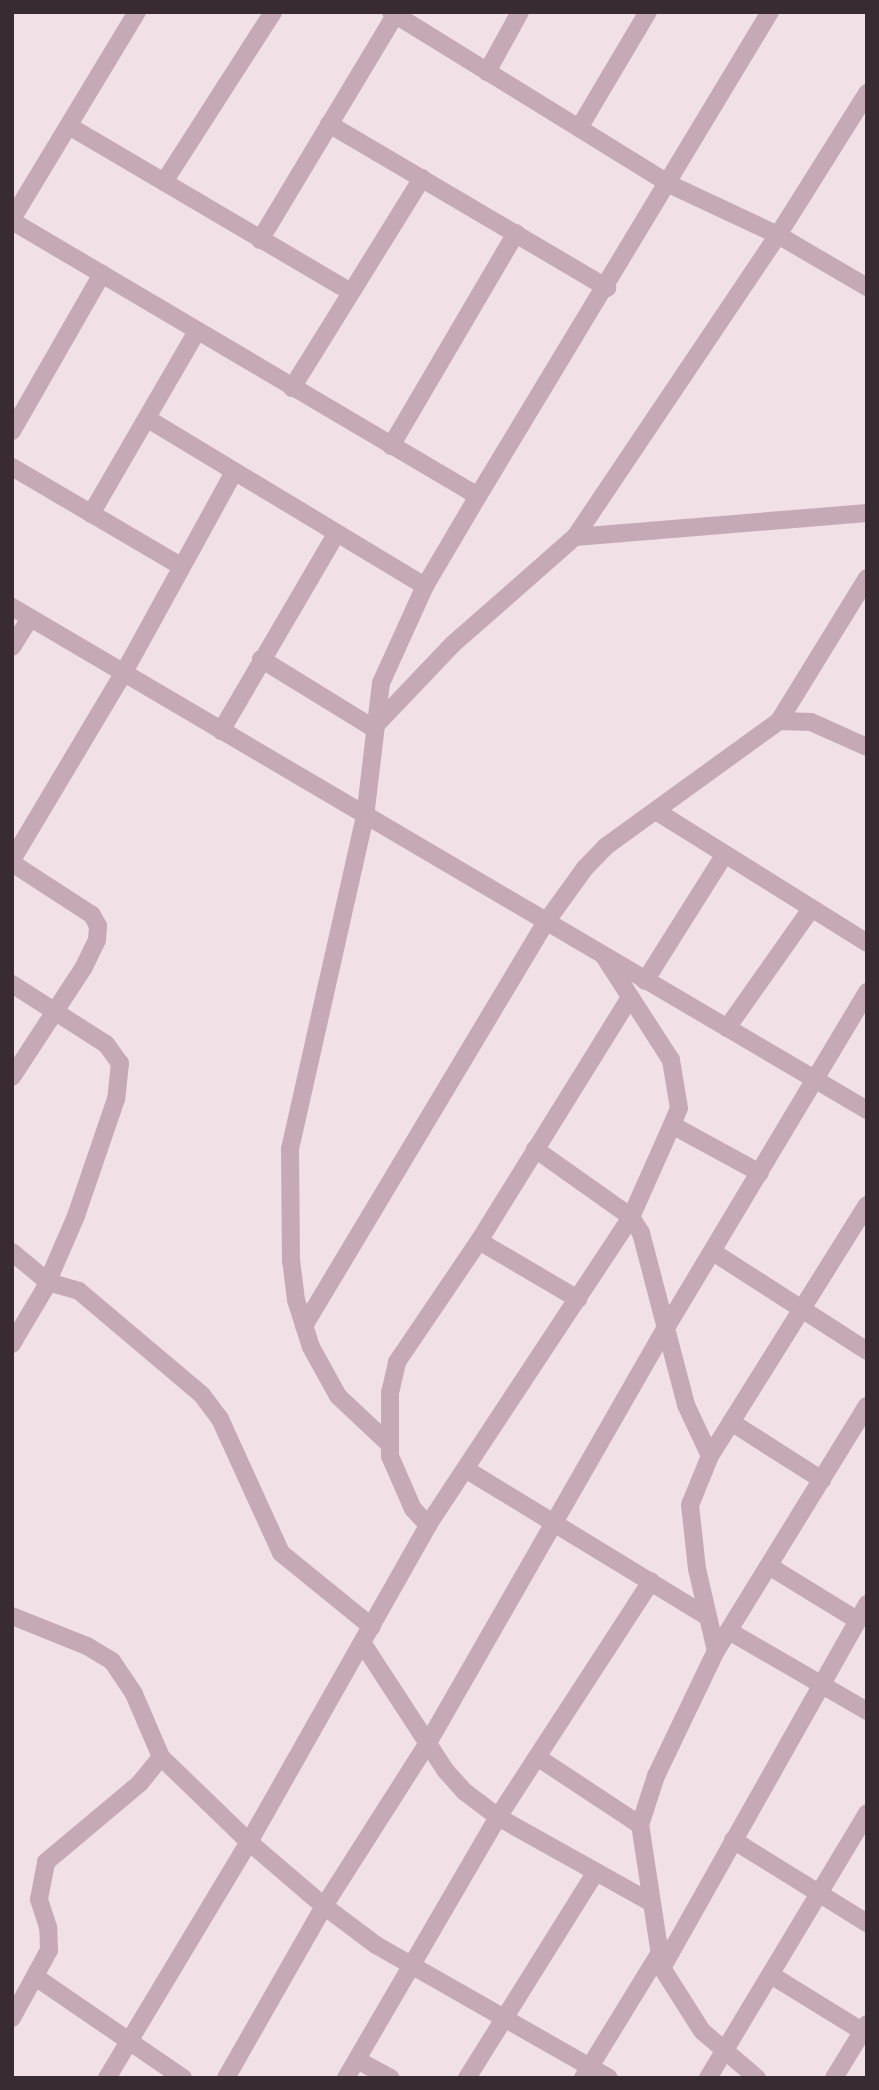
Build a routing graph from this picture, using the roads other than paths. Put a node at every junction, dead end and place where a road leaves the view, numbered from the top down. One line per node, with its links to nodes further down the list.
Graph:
1 (137, 12): 10 (street)
2 (273, 12): 13 (street)
3 (520, 12): 7 (street)
4 (648, 12): 11 (street)
5 (770, 12): 14 (street)
6 (393, 14): 7 (street); 9 (street)
7 (487, 72): 11 (street)
8 (867, 93): 17 (street)
9 (329, 124): 12 (street); 18 (street)
10 (69, 126): 13 (street); 15 (street)
11 (579, 128): 14 (street)
12 (422, 178): 16 (street); 22 (street)
13 (164, 182): 18 (street)
14 (669, 184): 17 (street); 21 (street)
15 (12, 220): 19 (street)
16 (516, 233): 21 (street); 27 (street)
17 (778, 235): 20 (street); 34 (street)
18 (260, 240): 22 (street)
19 (102, 274): 23 (street); 26 (street)
20 (867, 287)
21 (607, 288): 30 (street)
22 (351, 292): 24 (street)
23 (197, 331): 24 (street); 25 (street)
24 (292, 388): 27 (street)
25 (148, 419): 29 (street); 32 (street)
26 (12, 431)
27 (391, 446): 30 (street)
28 (12, 467): 32 (street)
29 (234, 472): 33 (street); 35 (street)
30 (478, 496): 37 (street)
31 (867, 513): 34 (street)
32 (90, 514): 35 (street)
33 (336, 534): 37 (street); 41 (street)
34 (575, 537): 44 (street)
35 (179, 565): 42 (street)
36 (867, 578): 43 (street)
37 (425, 586): 44 (street)
38 (12, 607): 39 (street)
39 (30, 618): 40 (street); 42 (street)
40 (12, 647)
41 (261, 659): 44 (street); 45 (street)
42 (123, 674): 45 (street); 50 (street)
43 (779, 720): 46 (street); 47 (street)
44 (373, 728): 48 (street)
45 (221, 731): 48 (street)
46 (867, 747)
47 (656, 811): 49 (street); 52 (street)
48 (365, 817): 52 (street); 75 (street)
49 (725, 854): 51 (street); 55 (street)
50 (12, 861): 59 (street)
51 (811, 909): 53 (street); 60 (street)
52 (545, 922): 54 (street); 75 (street)
53 (867, 943)
54 (604, 956): 55 (street); 58 (street)
55 (645, 981): 60 (street)
56 (12, 984): 59 (street)
57 (867, 992): 62 (street)
58 (630, 997): 64 (street); 65 (street)
59 (54, 1010): 61 (street); 72 (street)
60 (727, 1028): 62 (street)
61 (12, 1077)
62 (816, 1080): 63 (street); 66 (street)
63 (867, 1110)
64 (672, 1125): 66 (street); 68 (street)
65 (535, 1149): 68 (street); 69 (street)
66 (760, 1173): 71 (street)
67 (867, 1205): 74 (street)
68 (631, 1217): 73 (street); 76 (street)
69 (479, 1241): 73 (street); 81 (street)
70 (12, 1252): 72 (street)
71 (713, 1252): 74 (street); 76 (street)
72 (48, 1282): 77 (street); 93 (street)
73 (578, 1299): 83 (street)
74 (800, 1311): 78 (street); 80 (street)
75 (304, 1326): 81 (street)
76 (666, 1328): 82 (street); 85 (street)
77 (12, 1343)
78 (867, 1351)
79 (867, 1406): 84 (street)
80 (731, 1422): 82 (street); 84 (street)
81 (388, 1443): 86 (street)
82 (710, 1456): 91 (street)
83 (467, 1470): 85 (street); 86 (street)
84 (822, 1480): 87 (street)
85 (554, 1522): 88 (street); 99 (street)
86 (428, 1525): 93 (street)
87 (769, 1566): 92 (street); 94 (street)
88 (651, 1581): 91 (street); 100 (street)
89 (867, 1604): 92 (street)
90 (12, 1616): 101 (street)
91 (708, 1616): 96 (street)
92 (857, 1620): 97 (street)
93 (372, 1628): 95 (street)
94 (729, 1630): 96 (street); 97 (street)
95 (363, 1644): 99 (street); 106 (street)
96 (716, 1651): 104 (street)
97 (822, 1684): 98 (street); 105 (street)
98 (867, 1711)
99 (429, 1741): 103 (street); 110 (street)
100 (537, 1757): 103 (street); 104 (street)
101 (161, 1758): 106 (street); 115 (street)
102 (867, 1813): 108 (street)
103 (498, 1817): 107 (street); 113 (street)
104 (640, 1825): 109 (street)
105 (733, 1840): 108 (street); 112 (street)
106 (249, 1842): 110 (street); 119 (street)
107 (596, 1873): 109 (street); 117 (street)
108 (819, 1893): 111 (street); 114 (street)
109 (650, 1902): 112 (street)
110 (324, 1906): 113 (street); 125 (street)
111 (867, 1923)
112 (660, 1961): 120 (street); 122 (street)
113 (410, 1966): 117 (street); 121 (street)
114 (771, 1975): 118 (street); 120 (street)
115 (37, 1978): 116 (street); 119 (street)
116 (12, 2018)
117 (501, 2018): 122 (street); 128 (street)
118 (865, 2028): 132 (street)
119 (129, 2041): 123 (street); 124 (street)
120 (725, 2050): 130 (street); 131 (street)
121 (357, 2060): 126 (street); 127 (street)
122 (587, 2072): 129 (street)
123 (107, 2078)
124 (183, 2078)
125 (226, 2078)
126 (346, 2078)
127 (391, 2078)
128 (467, 2078)
129 (609, 2078)
130 (708, 2078)
131 (757, 2078)
132 (834, 2078)

